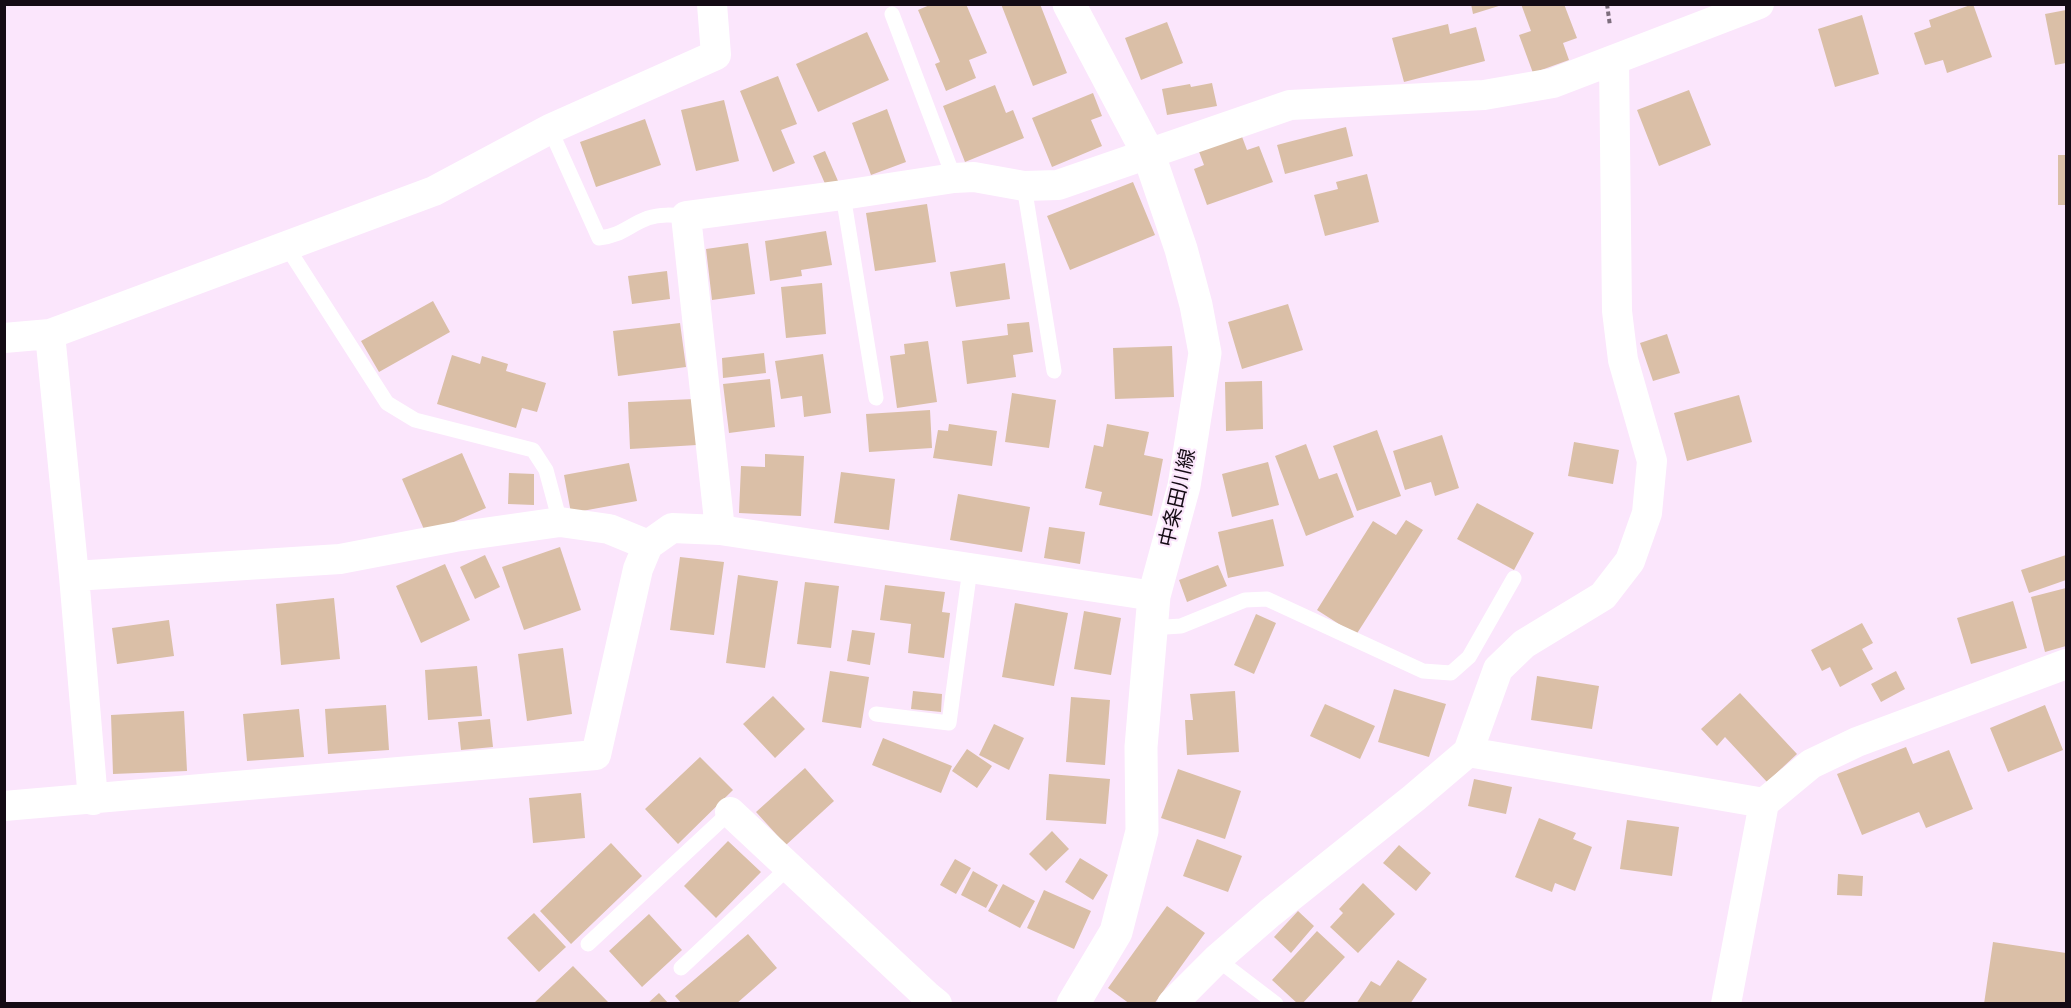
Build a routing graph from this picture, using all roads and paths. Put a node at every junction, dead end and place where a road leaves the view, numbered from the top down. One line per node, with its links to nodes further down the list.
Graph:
1 (712, 4): 6 (street)
2 (1070, 4): 7 (main road, 中条田川線)
3 (1759, 4): 5 (street)
4 (892, 14): 8 (lane)
5 (1614, 60): 7 (street); 26 (street)
6 (550, 129): 11 (lane); 12 (street)
7 (1149, 155): 9 (street); 23 (main road, 中条田川線)
8 (954, 178): 9 (street); 10 (street)
9 (1024, 186): 15 (lane)
10 (843, 195): 11 (street); 16 (lane)
11 (686, 216): 18 (street)
12 (287, 247): 13 (street); 17 (lane)
13 (50, 334): 14 (street); 21 (street)
14 (4, 338)
15 (1054, 371)
16 (876, 398)
17 (560, 522): 19 (street); 21 (street)
18 (720, 530): 19 (street); 20 (street)
19 (648, 545): 27 (street)
20 (970, 569): 23 (street); 25 (lane)
21 (74, 576): 27 (street)
22 (1514, 578): 23 (lane)
23 (1152, 612): 36 (main road, 中条田川線)
24 (2067, 664): 28 (street)
25 (876, 714)
26 (1468, 752): 28 (street); 33 (street)
27 (93, 800): 29 (street)
28 (1764, 803): 39 (street)
29 (4, 806)
30 (730, 812): 31 (street); 32 (lane)
31 (789, 867): 34 (lane); 35 (street)
32 (588, 944)
33 (1217, 958): 37 (street); 38 (lane)
34 (681, 968)
35 (937, 1004)
36 (1073, 1004)
37 (1172, 1004)
38 (1276, 1004)
39 (1726, 1004)

